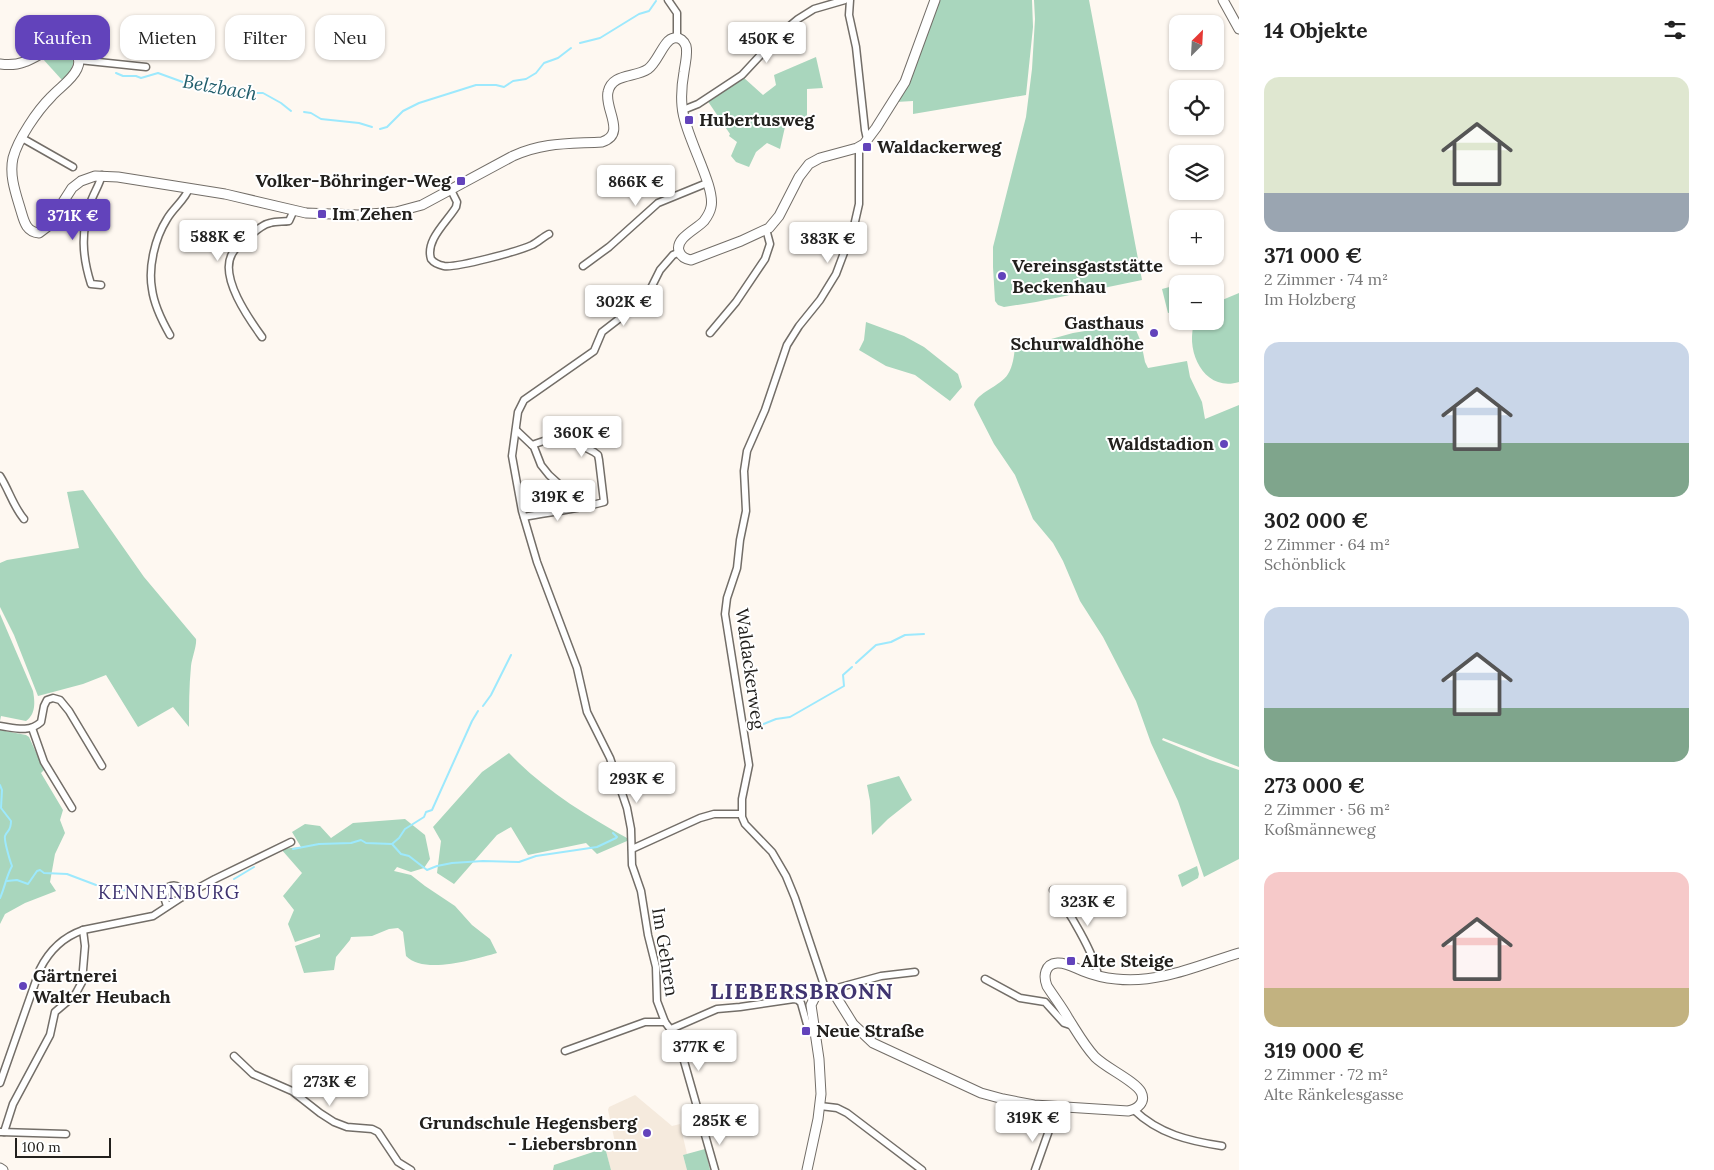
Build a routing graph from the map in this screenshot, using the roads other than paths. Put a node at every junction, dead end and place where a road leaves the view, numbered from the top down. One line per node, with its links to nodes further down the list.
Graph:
1 (668, 0): 7 (street)
2 (845, 0): 12 (street)
3 (850, 0): 14 (street)
4 (935, 0): 14 (street)
5 (1223, 0): 6 (street)
6 (1239, 30)
7 (677, 38): 12 (street); 20 (street)
8 (28, 60): 10 (street)
9 (79, 60): 11 (street); 13 (street)
10 (0, 64)
11 (146, 67)
12 (682, 110): 18 (street)
13 (22, 138): 16 (street); 17 (street)
14 (867, 139): 15 (street)
15 (859, 147): 22 (street); 40 (street, Waldackerweg)
16 (74, 167)
17 (102, 175): 19 (street); 26 (street)
18 (707, 183): 24 (street); 25 (street)
19 (189, 188): 21 (street); 28 (street)
20 (451, 190): 21 (street); 23 (street)
21 (294, 210): 29 (street)
22 (766, 229): 24 (street); 27 (street)
23 (548, 234)
24 (680, 252): 30 (street, Im Gehren)
25 (583, 266)
26 (101, 285)
27 (710, 333)
28 (170, 336)
29 (262, 337)
30 (516, 430): 31 (street); 34 (street, Im Gehren)
31 (532, 446): 33 (street); 33 (street)
32 (0, 476): 35 (street)
33 (583, 506): 34 (street)
34 (524, 517): 42 (street, Im Gehren)
35 (24, 519)
36 (0, 726): 37 (street)
37 (32, 728): 38 (street); 39 (street)
38 (102, 766)
39 (72, 808)
40 (741, 814): 42 (street); 51 (street)
41 (291, 842): 44 (street)
42 (632, 849): 52 (street, Im Gehren)
43 (1053, 890): 49 (street)
44 (182, 897): 45 (street); 45 (street)
45 (167, 906): 46 (street)
46 (82, 930): 58 (street); 62 (street)
47 (1239, 953): 49 (street)
48 (915, 972): 51 (street)
49 (1098, 976): 53 (street)
50 (985, 979): 53 (street)
51 (826, 991): 55 (street); 60 (street)
52 (665, 1022): 54 (street, Im Gehren); 56 (street)
53 (1073, 1026): 61 (street)
54 (671, 1029): 55 (street); 66 (street, Im Gehren)
55 (815, 1032): 59 (street)
56 (565, 1051)
57 (234, 1056): 65 (street)
58 (0, 1083)
59 (820, 1106): 67 (street); 68 (street)
60 (1045, 1106): 61 (street); 69 (street)
61 (1134, 1110): 64 (street)
62 (2, 1132): 63 (street)
63 (66, 1134)
64 (1222, 1146)
65 (411, 1170)
66 (715, 1170)
67 (807, 1170)
68 (922, 1170)
69 (1035, 1170)

